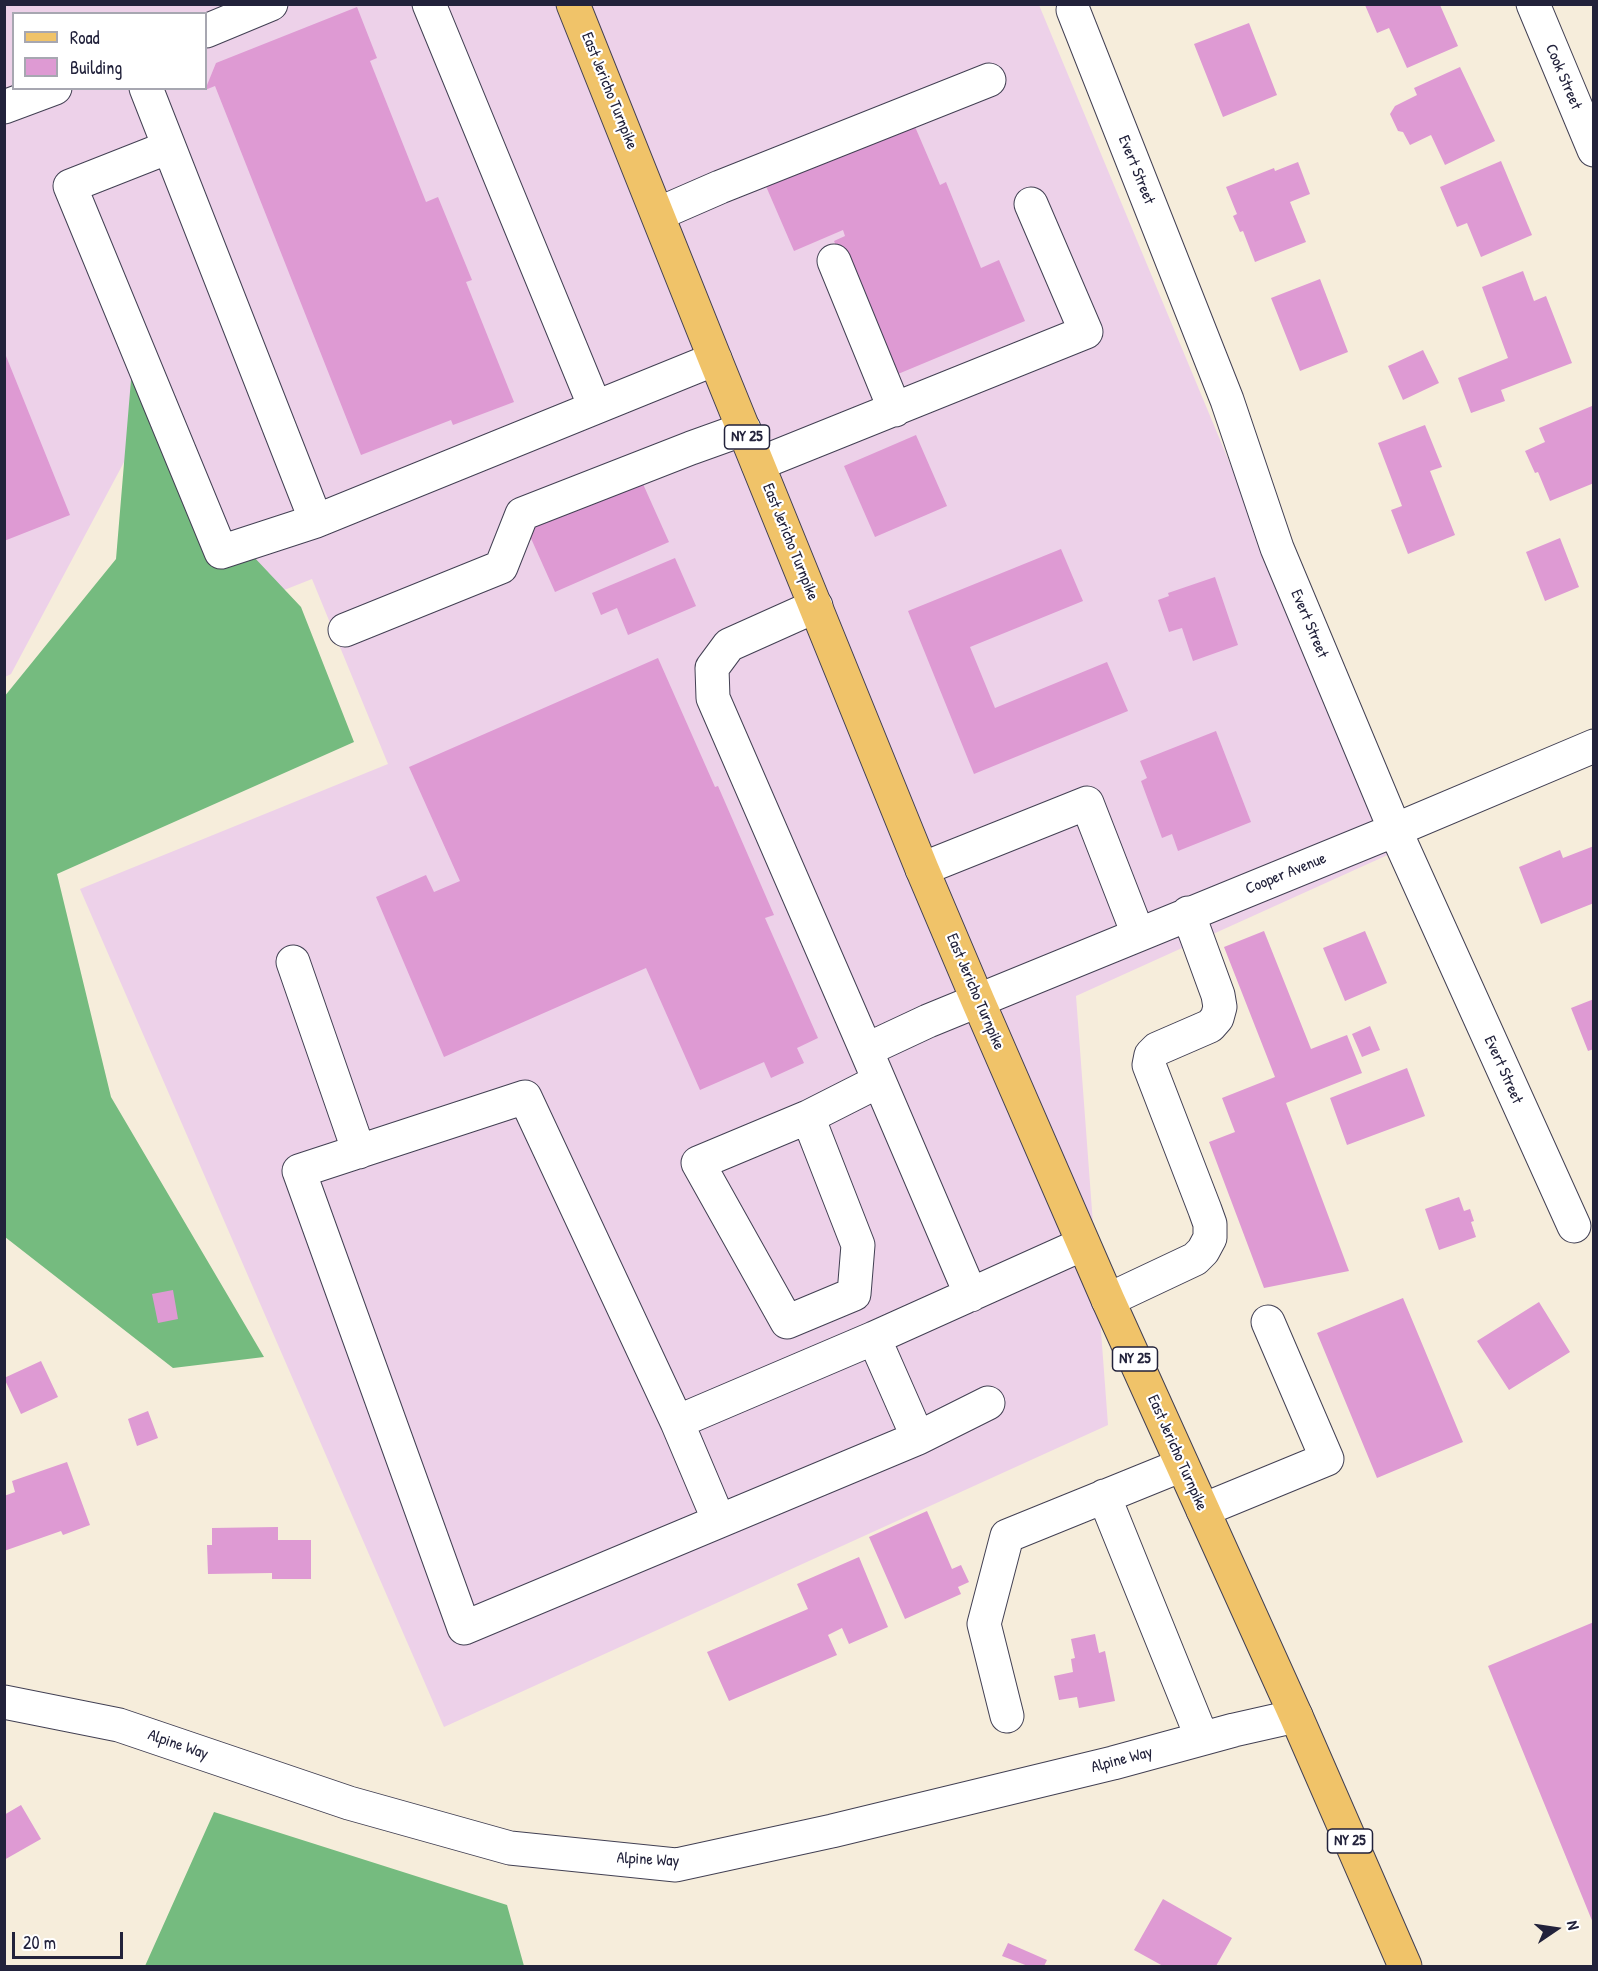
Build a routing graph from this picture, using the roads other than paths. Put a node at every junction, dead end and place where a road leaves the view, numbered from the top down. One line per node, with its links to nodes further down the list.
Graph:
1 (271, 4): 6 (street)
2 (429, 4): 17 (street)
3 (573, 4): 14 (main road, East Jericho Turnpike / NY 25)
4 (1533, 4): 12 (street, Cook Street)
5 (1073, 10): 25 (street, Evert Street)
6 (207, 31)
7 (989, 80): 14 (street)
8 (50, 90): 10 (street)
9 (147, 90): 11 (street)
10 (4, 107)
11 (169, 147): 21 (street); 21 (street)
12 (1593, 150)
13 (1031, 204): 18 (street)
14 (658, 214): 16 (main road, East Jericho Turnpike / NY 25)
15 (834, 261): 18 (street)
16 (715, 359): 17 (street); 19 (main road, East Jericho Turnpike / NY 25)
17 (595, 407): 21 (street)
18 (895, 410): 20 (street)
19 (744, 429): 20 (main road, East Jericho Turnpike / NY 25); 23 (street)
20 (758, 464): 22 (main road, East Jericho Turnpike / NY 25)
21 (316, 521)
22 (816, 606): 26 (main road, East Jericho Turnpike / NY 25); 31 (street)
23 (345, 630)
24 (1593, 746): 25 (street, Cooper Avenue)
25 (1395, 830): 27 (street, Cooper Avenue); 35 (street, Evert Street)
26 (922, 869): 28 (street); 30 (main road, East Jericho Turnpike / NY 25)
27 (1188, 913): 28 (street, Cooper Avenue); 38 (street)
28 (1138, 934): 30 (street, Cooper Avenue)
29 (293, 962): 34 (street)
30 (978, 1001): 31 (street, Cooper Avenue); 36 (main road, East Jericho Turnpike / NY 25)
31 (867, 1050): 32 (street)
32 (879, 1081): 33 (street); 37 (street)
33 (808, 1117): 33 (street)
34 (360, 1152): 42 (street); 47 (street)
35 (1574, 1226)
36 (1083, 1244): 37 (street); 38 (main road, East Jericho Turnpike / NY 25)
37 (970, 1295): 40 (street)
38 (1108, 1300): 44 (main road, East Jericho Turnpike / NY 25)
39 (1268, 1322): 46 (street)
40 (874, 1338): 42 (street); 43 (street)
41 (988, 1403): 43 (street)
42 (677, 1422): 47 (street)
43 (918, 1438): 47 (street)
44 (1182, 1465): 45 (street); 46 (main road, East Jericho Turnpike / NY 25)
45 (1104, 1496): 49 (street); 51 (street)
46 (1203, 1510): 50 (main road, East Jericho Turnpike / NY 25)
47 (719, 1521)
48 (4, 1702): 51 (street, Alpine Way)
49 (1007, 1716)
50 (1296, 1716): 51 (street, Alpine Way); 52 (main road, East Jericho Turnpike / NY 25)
51 (1202, 1738)
52 (1405, 1966)

